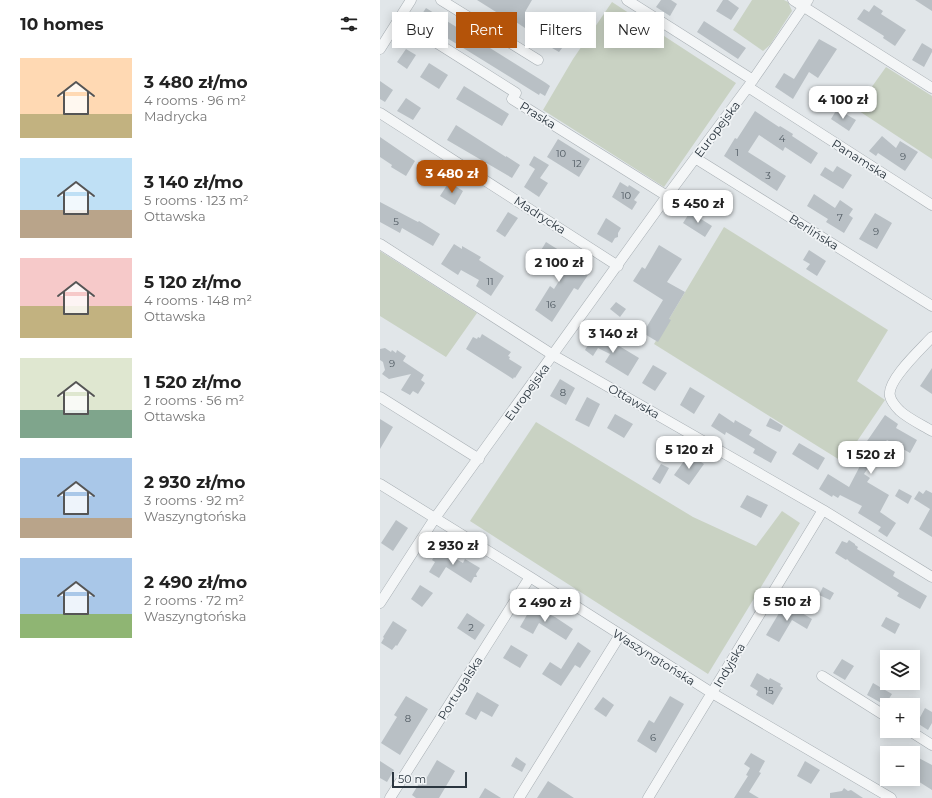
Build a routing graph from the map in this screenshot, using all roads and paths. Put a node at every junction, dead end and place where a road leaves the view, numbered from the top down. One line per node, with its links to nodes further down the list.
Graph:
1 (411, 0): 6 (street)
2 (441, 0): 10 (street)
3 (627, 0): 11 (street, Panamska)
4 (793, 0): 5 (street)
5 (806, 4): 11 (street, Europejska); 12 (street)
6 (403, 12)
7 (392, 30): 9 (street)
8 (445, 48): 15 (street, Praska)
9 (380, 49)
10 (538, 60)
11 (750, 84): 14 (street, Europejska); 16 (street, Panamska)
12 (932, 88)
13 (380, 113): 18 (street, Madrycka)
14 (695, 158): 15 (street, Europejska); 19 (street, Berlińska)
15 (668, 196): 18 (street, Europejska)
16 (932, 205)
17 (380, 244): 21 (street, Ottawska)
18 (618, 266): 21 (street, Europejska)
19 (932, 306)
20 (932, 337): 23 (street)
21 (554, 355): 24 (street, Europejska); 26 (street, Ottawska)
22 (380, 397): 24 (street)
23 (932, 431)
24 (479, 459): 27 (street, Europejska)
25 (380, 484): 27 (street, Waszyngtońska)
26 (823, 510): 29 (street, Ottawska); 33 (street, Indyjska)
27 (436, 518): 28 (street, Waszyngtońska); 30 (street, Europejska)
28 (530, 577): 31 (street, Waszyngtońska); 39 (street, Portugalska)
29 (932, 577)
30 (380, 603)
31 (620, 635): 33 (street, Waszyngtońska); 40 (street)
32 (822, 676): 34 (street)
33 (712, 693): 41 (street, Indyjska); 42 (street, Waszyngtońska)
34 (880, 712)
35 (920, 737): 36 (street)
36 (932, 745)
37 (380, 795): 38 (street)
38 (385, 798)
39 (390, 798)
40 (519, 798)
41 (648, 798)
42 (891, 798)

